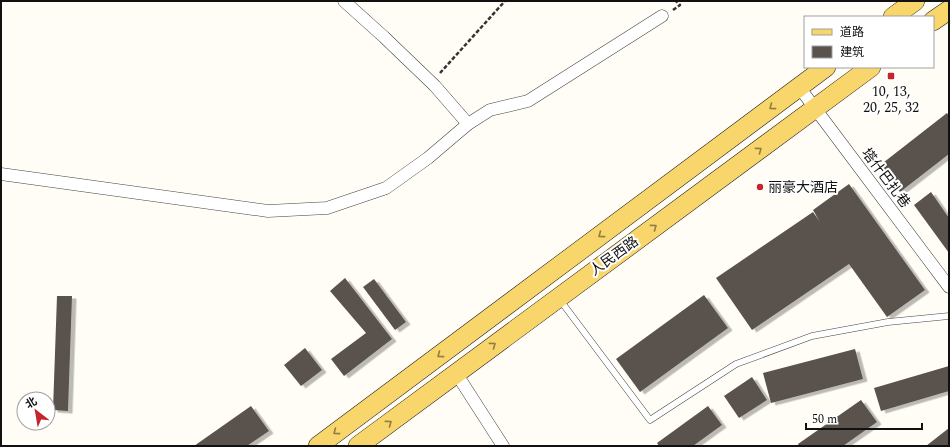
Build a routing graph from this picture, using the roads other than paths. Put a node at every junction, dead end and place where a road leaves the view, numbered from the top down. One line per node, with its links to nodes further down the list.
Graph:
1 (344, 1): 11 (street)
2 (915, 1): 5 (main road)
3 (949, 10): 6 (main road)
4 (662, 16): 11 (street)
5 (894, 16)
6 (934, 21)
7 (825, 68): 9 (main road, 人民西路)
8 (870, 68): 10 (main road, 人民西路)
9 (799, 87): 10 (street, 塔什巴扎巷); 17 (main road, 人民西路, one-way to 17)
10 (815, 109): 13 (street, 塔什巴扎巷); 14 (main road, 人民西路, one-way to 10)
11 (468, 124): 12 (street)
12 (1, 174)
13 (949, 287)
14 (558, 297): 15 (lane); 16 (main road, 人民西路, one-way to 14)
15 (949, 316)
16 (456, 373): 18 (main road, 人民西路, one-way to 16); 19 (street)
17 (318, 446)
18 (358, 446)
19 (503, 446)

